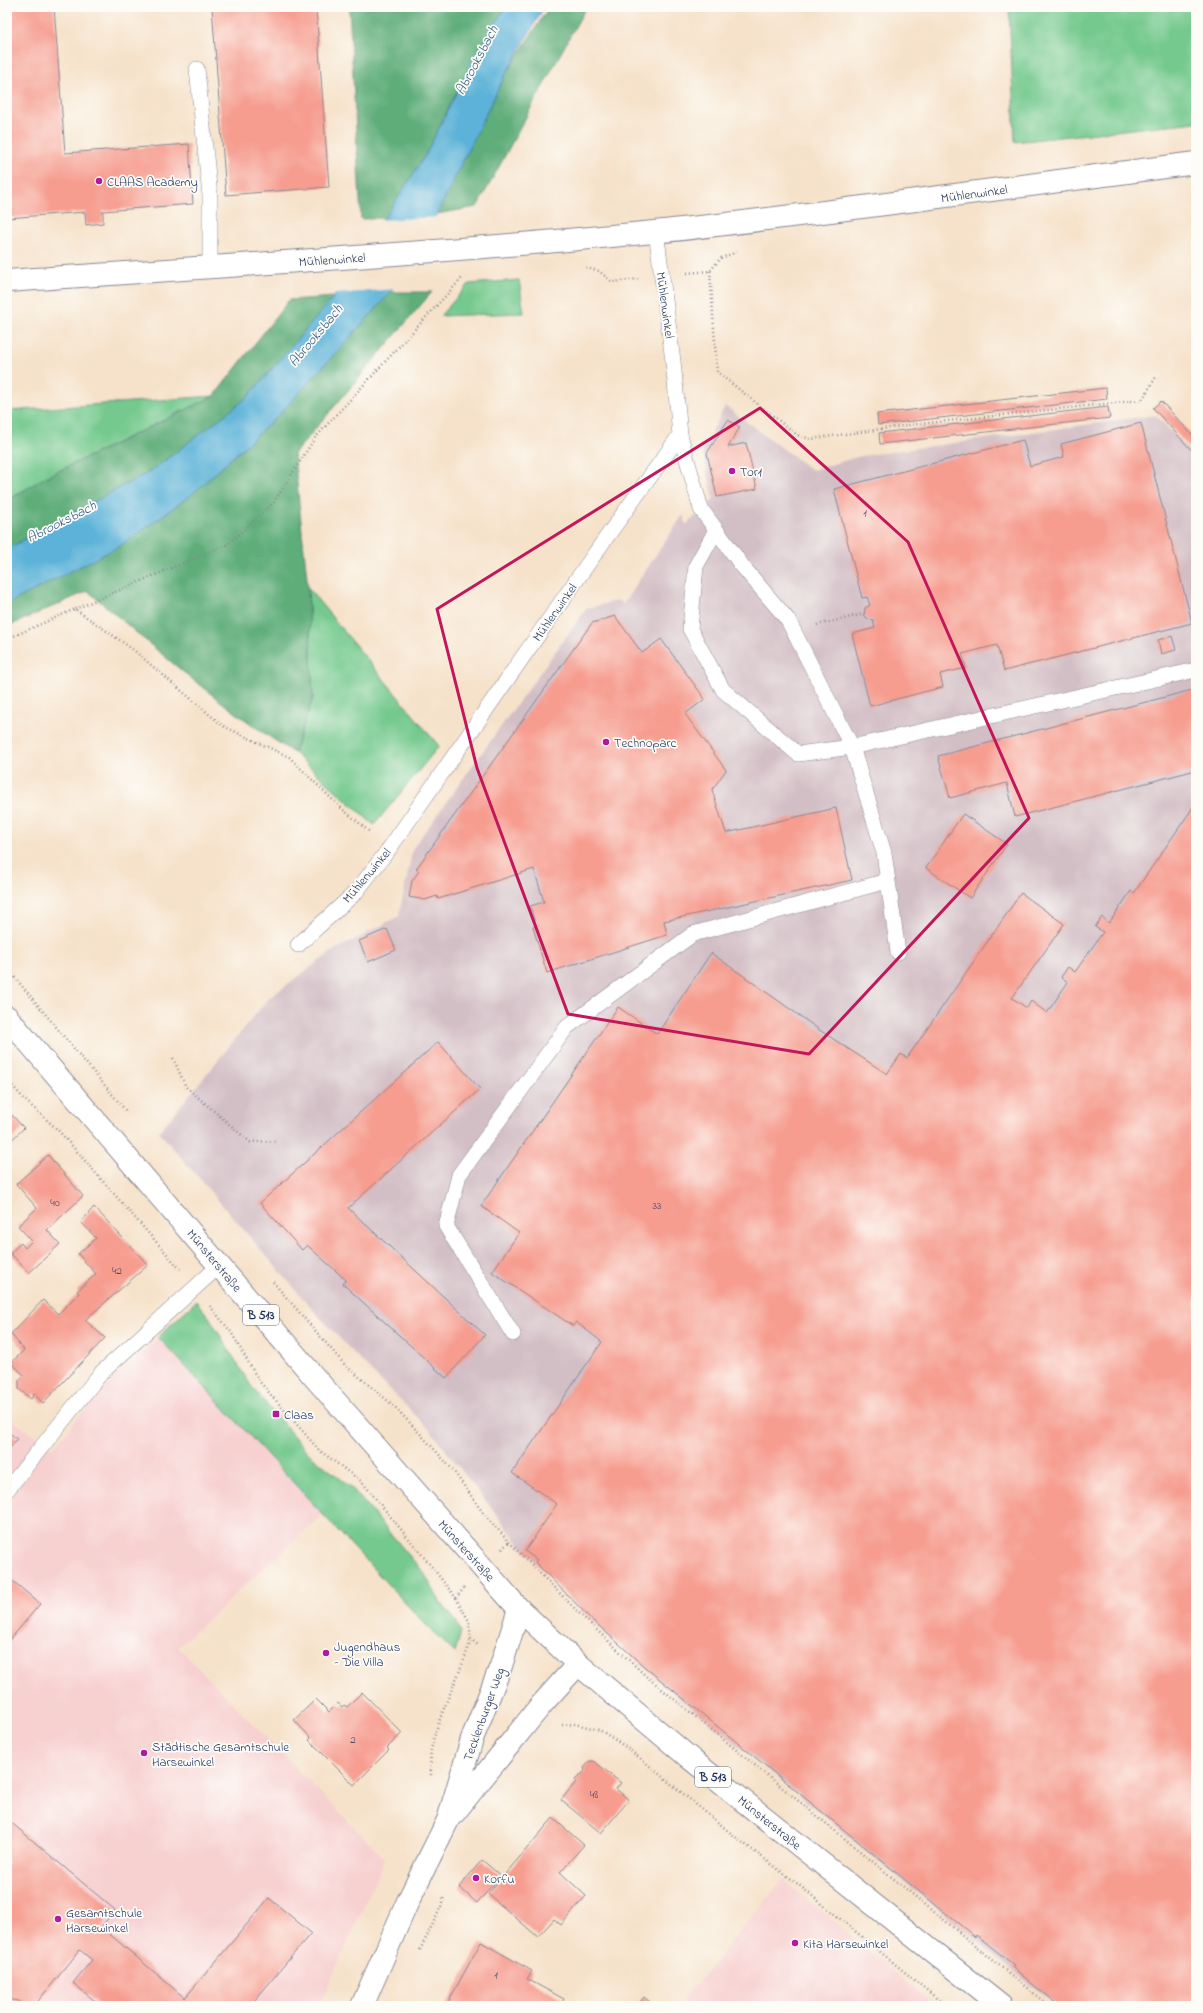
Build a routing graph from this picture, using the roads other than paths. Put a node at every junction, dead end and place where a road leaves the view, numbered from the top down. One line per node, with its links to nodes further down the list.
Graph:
1 (197, 69): 4 (lane)
2 (1196, 163): 3 (street, Mühlenwinkel)
3 (656, 231): 4 (street, Mühlenwinkel); 6 (lane, Mühlenwinkel)
4 (210, 267): 5 (street, Mühlenwinkel)
5 (7, 281)
6 (680, 435): 7 (lane); 11 (lane, Mühlenwinkel)
7 (716, 530): 9 (lane); 9 (lane)
8 (1196, 670): 9 (lane)
9 (852, 748): 10 (lane)
10 (887, 881): 12 (lane); 15 (lane)
11 (298, 945)
12 (898, 952)
13 (7, 1017): 14 (street, Münsterstraße / B 513)
14 (220, 1265): 16 (lane); 17 (street, Münsterstraße / B 513)
15 (513, 1334)
16 (7, 1490)
17 (519, 1609): 18 (street, Münsterstraße / B 513); 19 (street, Tecklenburger Weg)
18 (578, 1664): 19 (street, Tecklenburger Weg); 21 (street, Münsterstraße / B 513)
19 (448, 1820): 20 (street, Tecklenburger Weg)
20 (362, 2006)
21 (1001, 2006)

